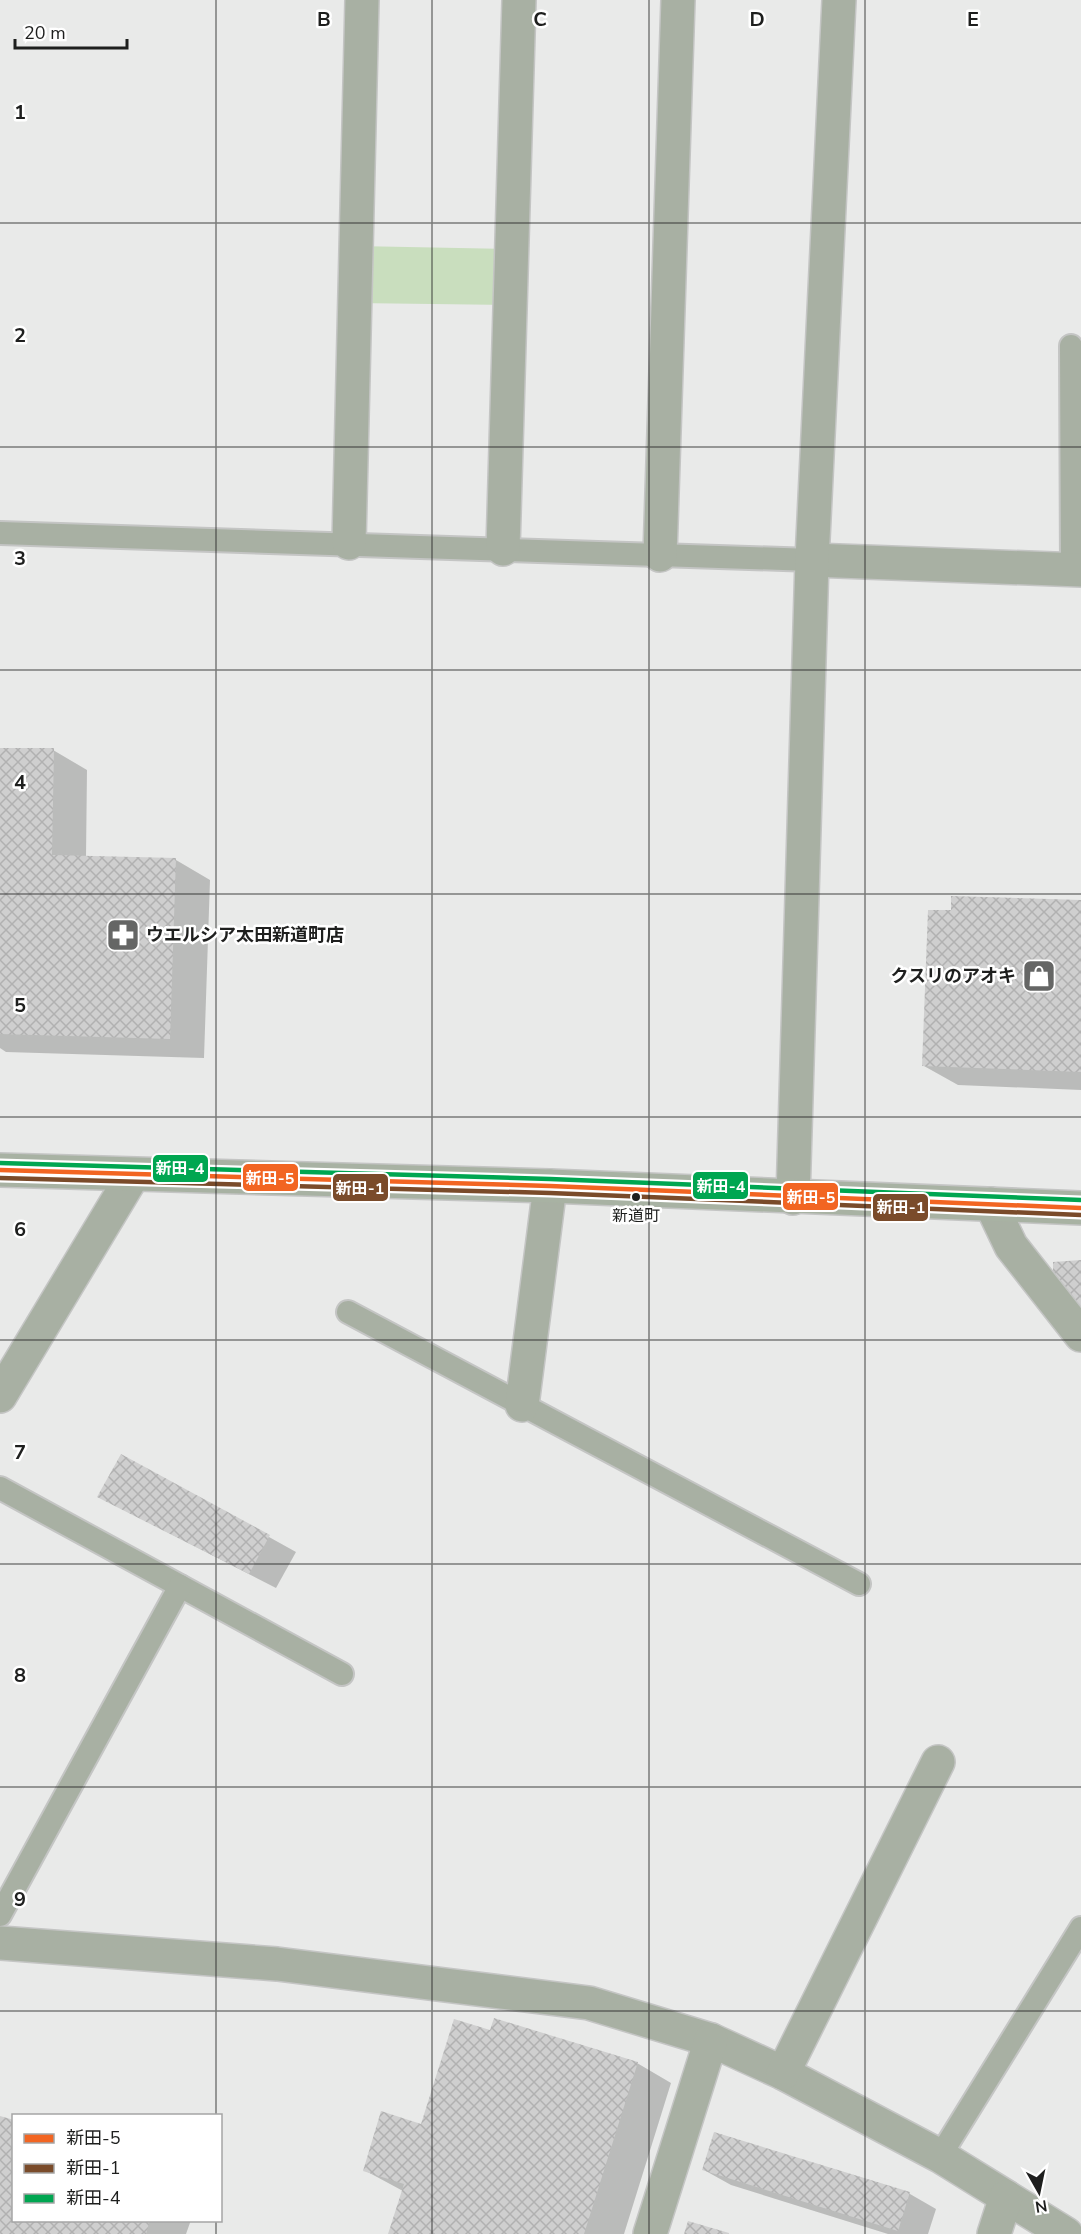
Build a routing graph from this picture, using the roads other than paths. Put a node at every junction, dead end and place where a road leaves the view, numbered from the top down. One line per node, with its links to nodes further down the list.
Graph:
1 (362, 0): 7 (street)
2 (519, 0): 8 (street)
3 (678, 0): 9 (street)
4 (839, 0): 10 (street)
5 (1071, 346): 11 (lane)
6 (0, 533): 7 (lane)
7 (349, 543): 8 (lane)
8 (503, 549): 9 (lane)
9 (660, 555): 10 (lane)
10 (812, 561): 11 (street); 15 (street)
11 (1076, 570)
12 (0, 1170): 13 (main road)
13 (132, 1175): 14 (main road); 20 (street)
14 (550, 1186): 15 (main road); 21 (street)
15 (793, 1198): 16 (main road)
16 (991, 1204): 17 (main road); 19 (street)
17 (1081, 1208)
18 (348, 1312): 21 (lane)
19 (1081, 1335)
20 (0, 1396)
21 (522, 1405): 23 (lane)
22 (0, 1488): 24 (lane)
23 (859, 1584)
24 (180, 1586): 25 (lane); 27 (lane)
25 (342, 1674)
26 (938, 1762): 31 (street)
27 (0, 1915)
28 (1081, 1928): 32 (lane)
29 (0, 1943): 30 (street)
30 (711, 2040): 31 (street); 34 (street)
31 (783, 2073): 32 (street)
32 (940, 2156): 33 (street)
33 (1006, 2197): 35 (street); 36 (street)
34 (650, 2234)
35 (994, 2234)
36 (1066, 2234)

